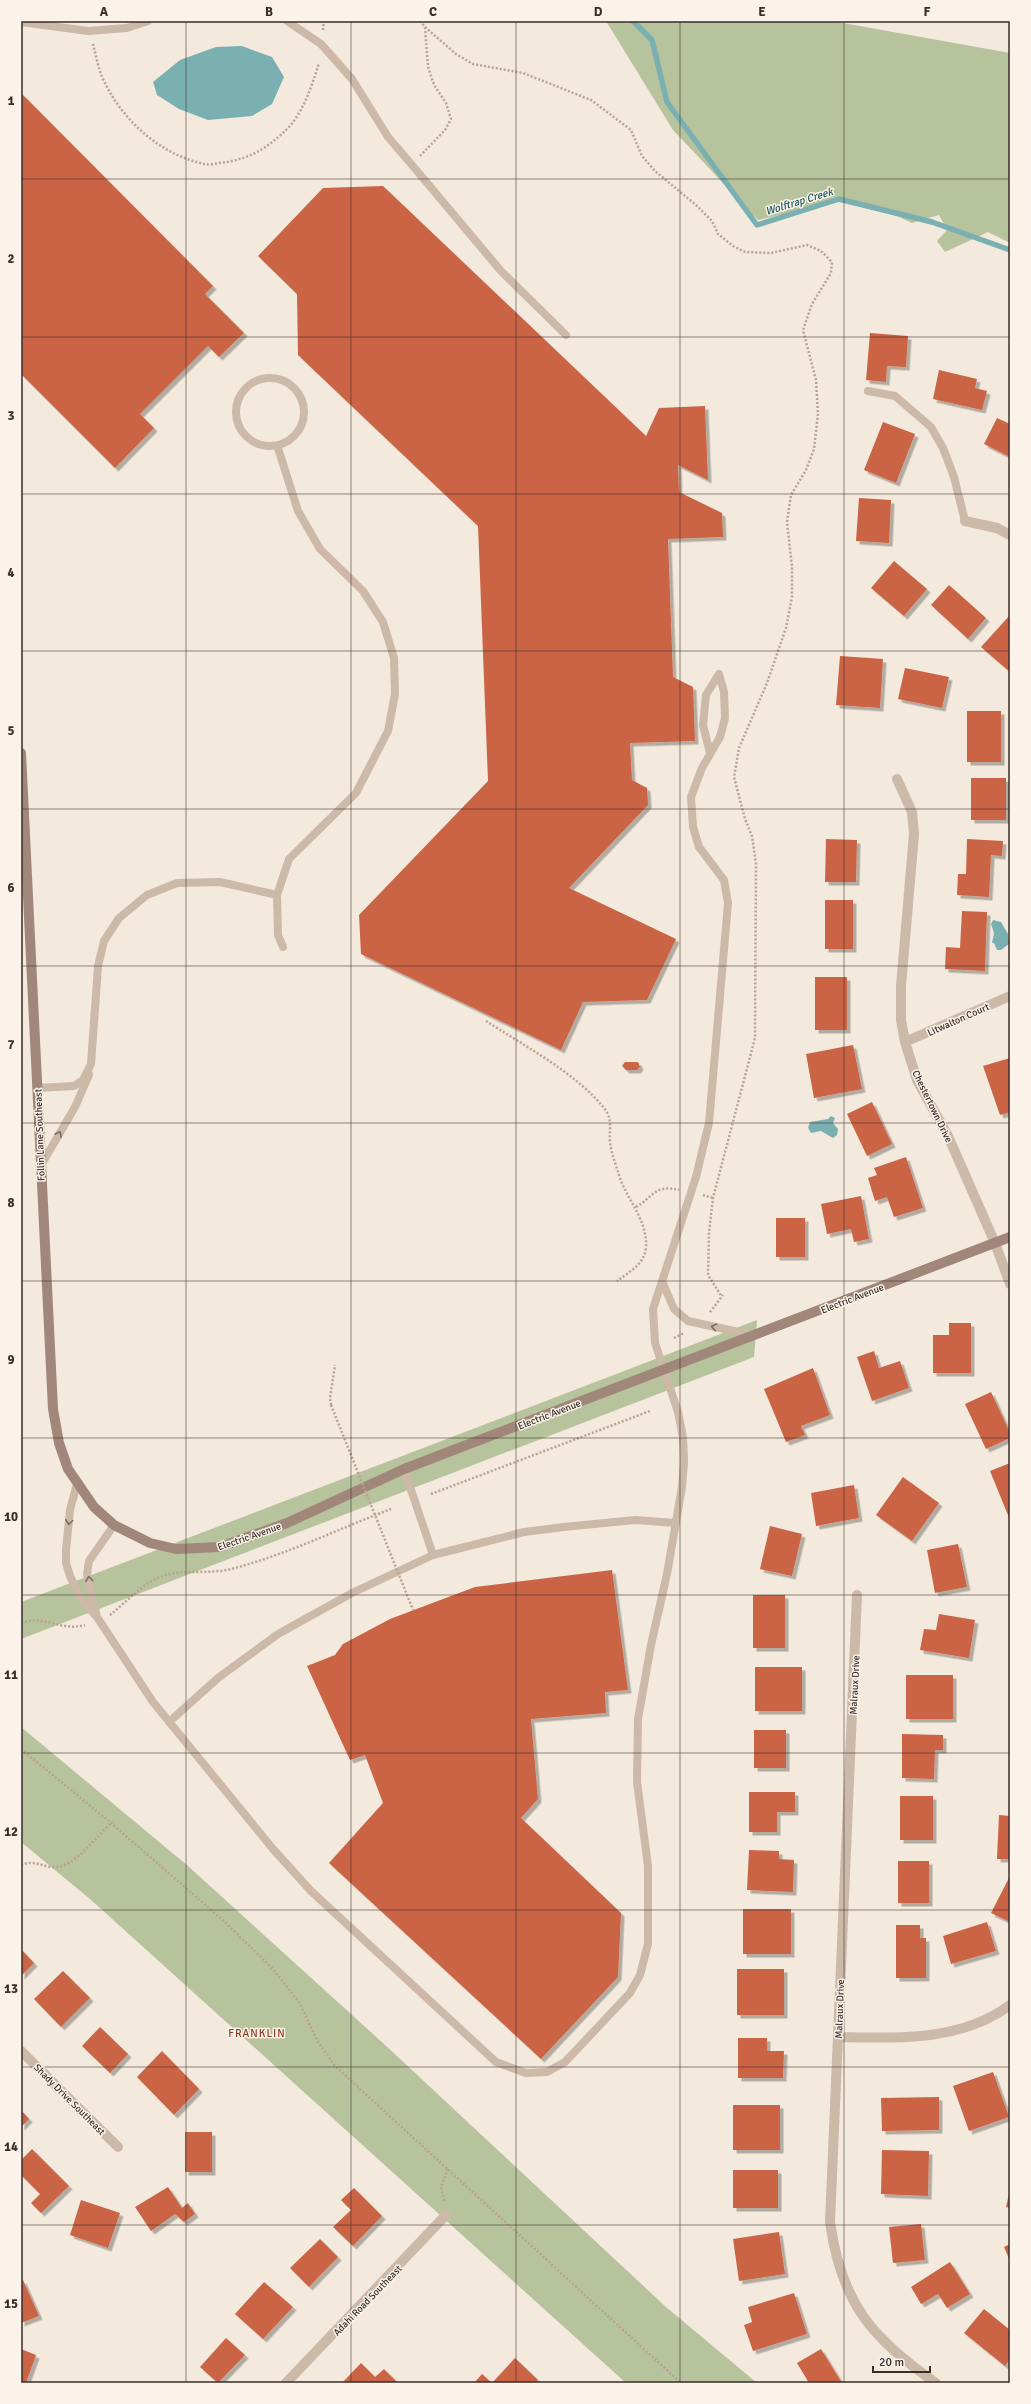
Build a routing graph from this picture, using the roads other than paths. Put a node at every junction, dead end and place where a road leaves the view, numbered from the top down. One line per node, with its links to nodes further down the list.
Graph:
1 (148, 21): 4 (lane)
2 (287, 21): 5 (lane)
3 (21, 22): 4 (lane)
4 (108, 25)
5 (566, 335)
6 (868, 391): 8 (lane)
7 (277, 445): 7 (lane); 13 (lane)
8 (965, 521): 9 (street)
9 (1010, 535)
10 (21, 753): 18 (street, Follin Lane Southeast)
11 (710, 753): 11 (lane); 22 (lane)
12 (898, 779): 16 (street, Chestertown Drive)
13 (277, 895): 14 (lane); 17 (lane)
14 (283, 947)
15 (1010, 996): 16 (street, Litwalton Court)
16 (905, 1042): 21 (street, Chestertown Drive)
17 (91, 1064): 18 (lane); 19 (lane, one-way to 17)
18 (37, 1088): 19 (street, Follin Lane Southeast)
19 (40, 1168): 27 (street, Follin Lane Southeast)
20 (1010, 1237): 21 (street, Electric Avenue)
21 (995, 1243): 23 (street, Chestertown Drive); 24 (street, Electric Avenue)
22 (662, 1281): 24 (lane, one-way to 22); 25 (lane)
23 (1010, 1284)
24 (752, 1335): 25 (street, Electric Avenue)
25 (664, 1369): 26 (street, Electric Avenue); 29 (lane)
26 (404, 1469): 30 (street, Electric Avenue); 31 (lane)
27 (77, 1484): 28 (street, Follin Lane Southeast); 33 (lane, one-way to 33)
28 (94, 1507): 30 (street, Electric Avenue)
29 (676, 1523): 31 (lane); 34 (lane)
30 (114, 1525): 33 (lane, one-way to 30)
31 (433, 1555): 34 (lane)
32 (858, 1595): 36 (street, Malraux Drive)
33 (97, 1617): 34 (lane)
34 (169, 1722)
35 (1010, 2005): 36 (street)
36 (838, 2037): 41 (street, Malraux Drive)
37 (21, 2051): 38 (street, Shady Drive Southeast)
38 (118, 2147)
39 (446, 2215): 40 (street, Adahi Road Southeast)
40 (286, 2383)
41 (936, 2383)

